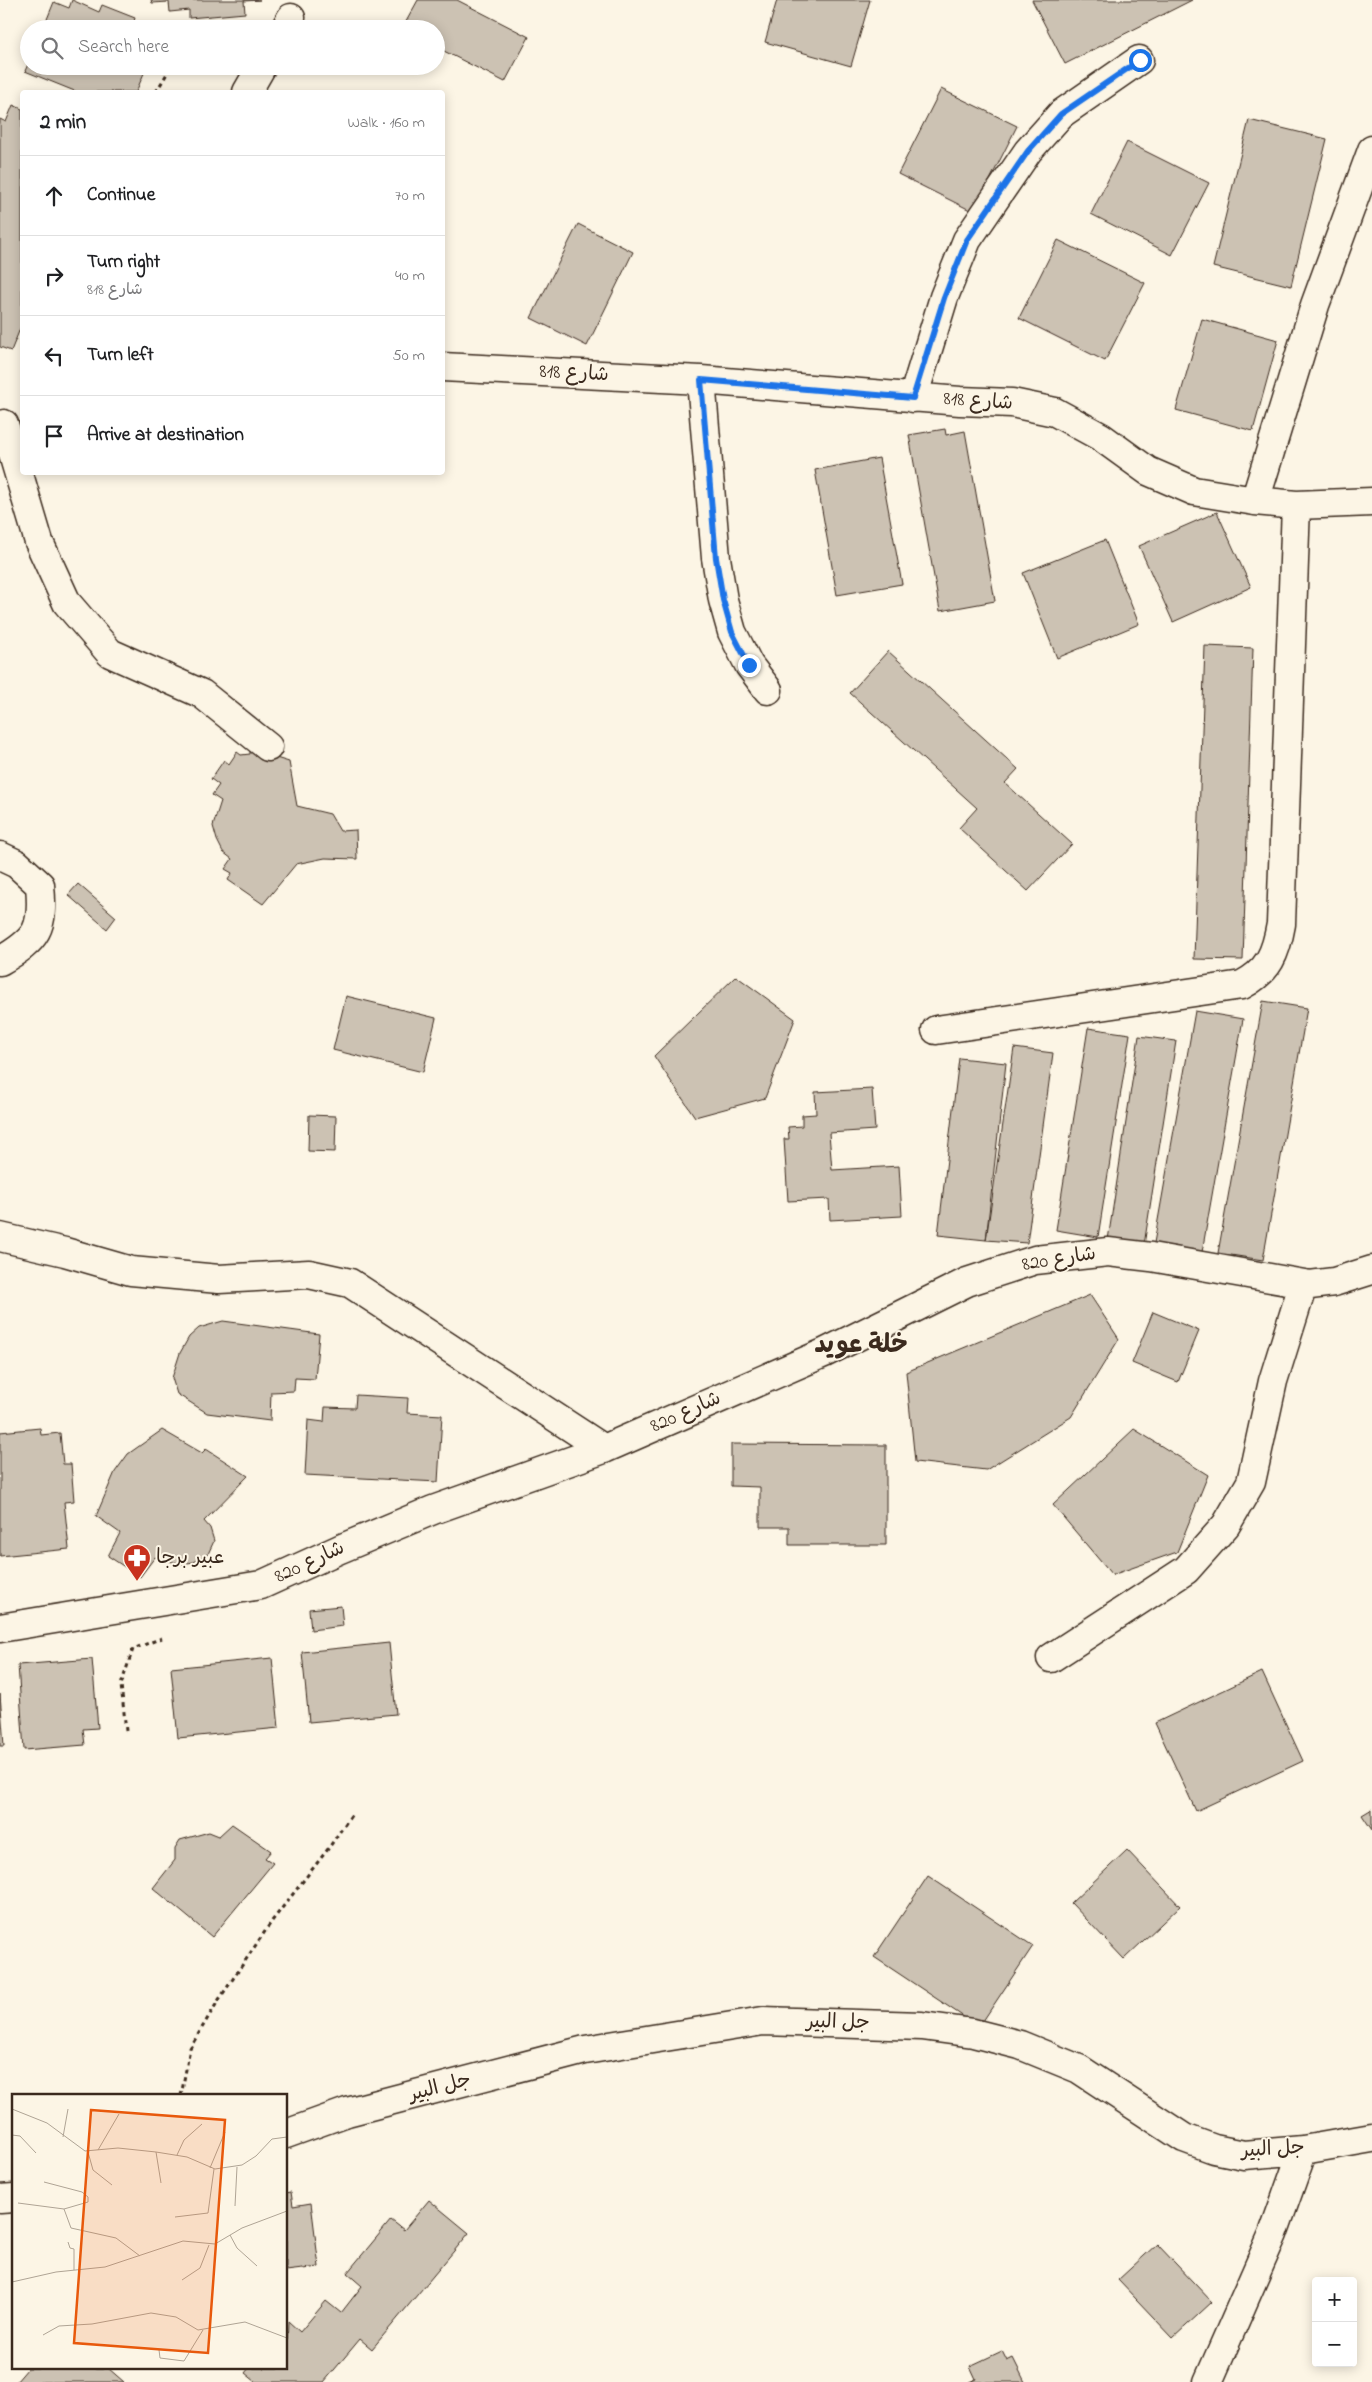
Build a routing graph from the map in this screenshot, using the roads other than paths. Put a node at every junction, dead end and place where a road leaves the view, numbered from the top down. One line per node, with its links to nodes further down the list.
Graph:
1 (1140, 60): 7 (street)
2 (257, 75): 3 (street)
3 (248, 90)
4 (1372, 150): 11 (street)
5 (445, 367): 6 (street, شارع 818)
6 (701, 380): 7 (street, شارع 818); 14 (street)
7 (913, 398): 11 (street, شارع 818)
8 (9, 423): 9 (street)
9 (20, 467)
10 (22, 475): 15 (street)
11 (1255, 502): 13 (street, شارع 818)
12 (1372, 502): 13 (street, شارع 818)
13 (1296, 505): 18 (street)
14 (768, 690)
15 (268, 747)
16 (0, 856): 17 (street)
17 (0, 961)
18 (936, 1030)
19 (0, 1237): 22 (street)
20 (1372, 1270): 21 (street, شارع 820)
21 (1303, 1285): 22 (street, شارع 820); 24 (street)
22 (604, 1449): 23 (street, شارع 820)
23 (0, 1628)
24 (1051, 1658)
25 (288, 2133): 27 (street, جل البير)
26 (1372, 2138): 27 (street, جل البير)
27 (1303, 2150): 28 (street)
28 (1208, 2382)

